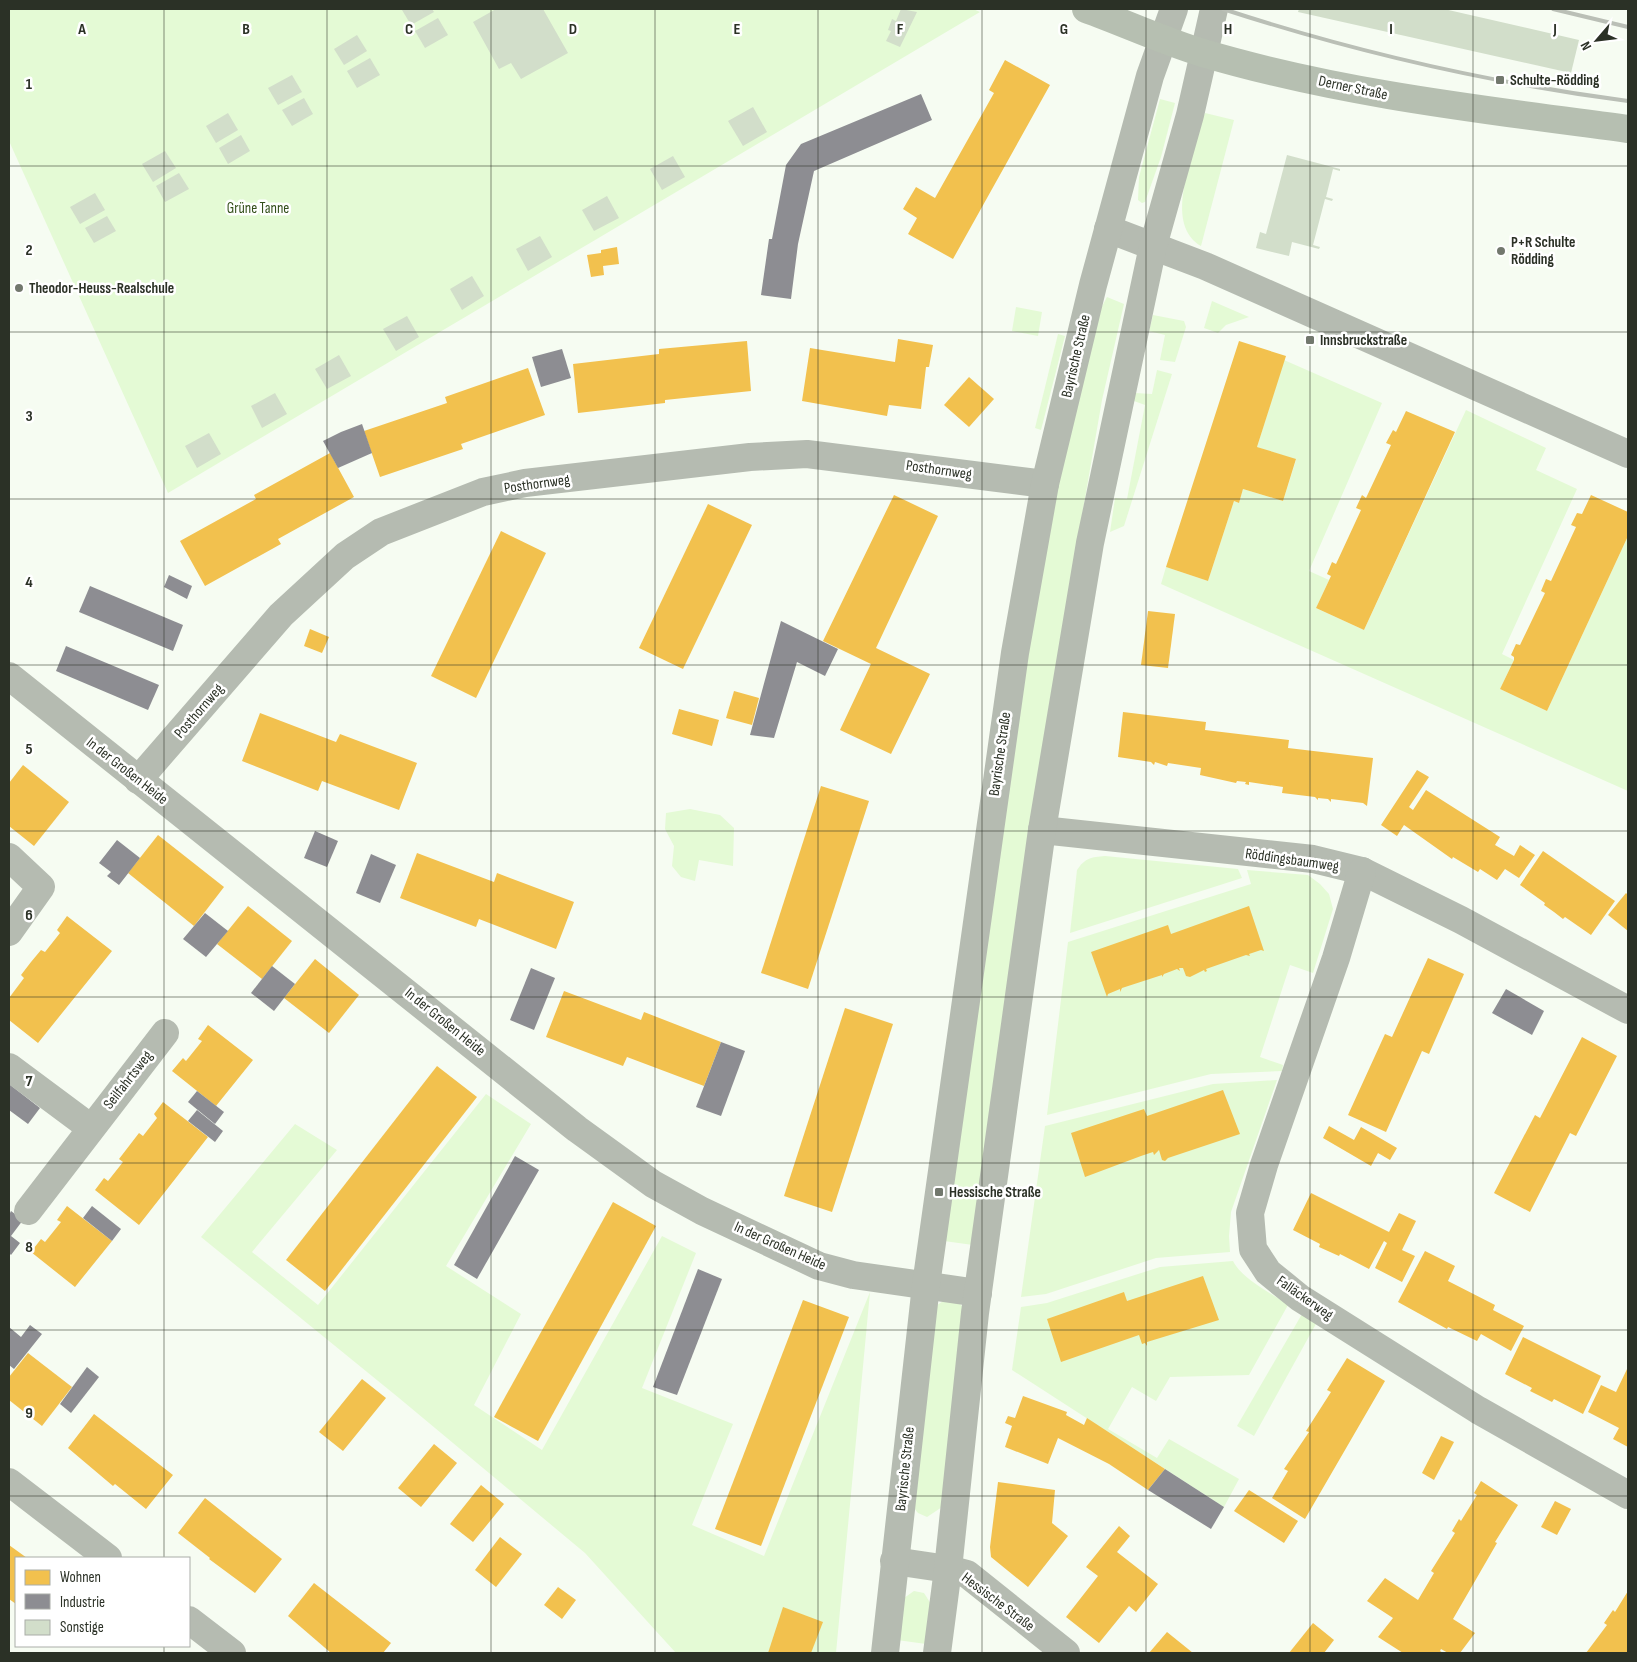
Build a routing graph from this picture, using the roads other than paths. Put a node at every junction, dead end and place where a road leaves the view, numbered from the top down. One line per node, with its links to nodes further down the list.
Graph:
1 (1086, 9): 4 (main road, Derner Straße)
2 (1174, 9): 4 (street, Bayrische Straße)
3 (1214, 9): 5 (street)
4 (1162, 39): 5 (main road, Derner Straße); 7 (street, Bayrische Straße)
5 (1203, 53): 6 (main road, Derner Straße); 8 (street)
6 (1628, 129)
7 (1108, 229): 8 (street); 10 (street, Bayrische Straße)
8 (1153, 246): 9 (street); 13 (street)
9 (1628, 454)
10 (1045, 484): 12 (street, Posthornweg); 22 (street, Bayrische Straße)
11 (9, 676): 12 (street, In der Großen Heide)
12 (138, 780): 22 (street, In der Großen Heide)
13 (1042, 830): 15 (street, Röddingsbaumweg); 23 (street)
14 (9, 857): 16 (street)
15 (1362, 871): 17 (street, Röddingsbaumweg); 25 (street, Falläckerweg)
16 (9, 932)
17 (1628, 1010)
18 (165, 1033): 20 (street, Seilfahrtsweg)
19 (9, 1067): 20 (street)
20 (92, 1128): 21 (street, Seilfahrtsweg)
21 (28, 1211)
22 (926, 1285): 23 (street); 27 (street, Bayrische Straße)
23 (978, 1292): 28 (street)
24 (9, 1482): 26 (street)
25 (1628, 1495)
26 (107, 1557)
27 (894, 1562): 28 (street, Hessische Straße); 31 (street, Bayrische Straße)
28 (948, 1569): 32 (street); 33 (street, Hessische Straße)
29 (190, 1621): 30 (street)
30 (232, 1653)
31 (885, 1653)
32 (937, 1653)
33 (1066, 1653)

